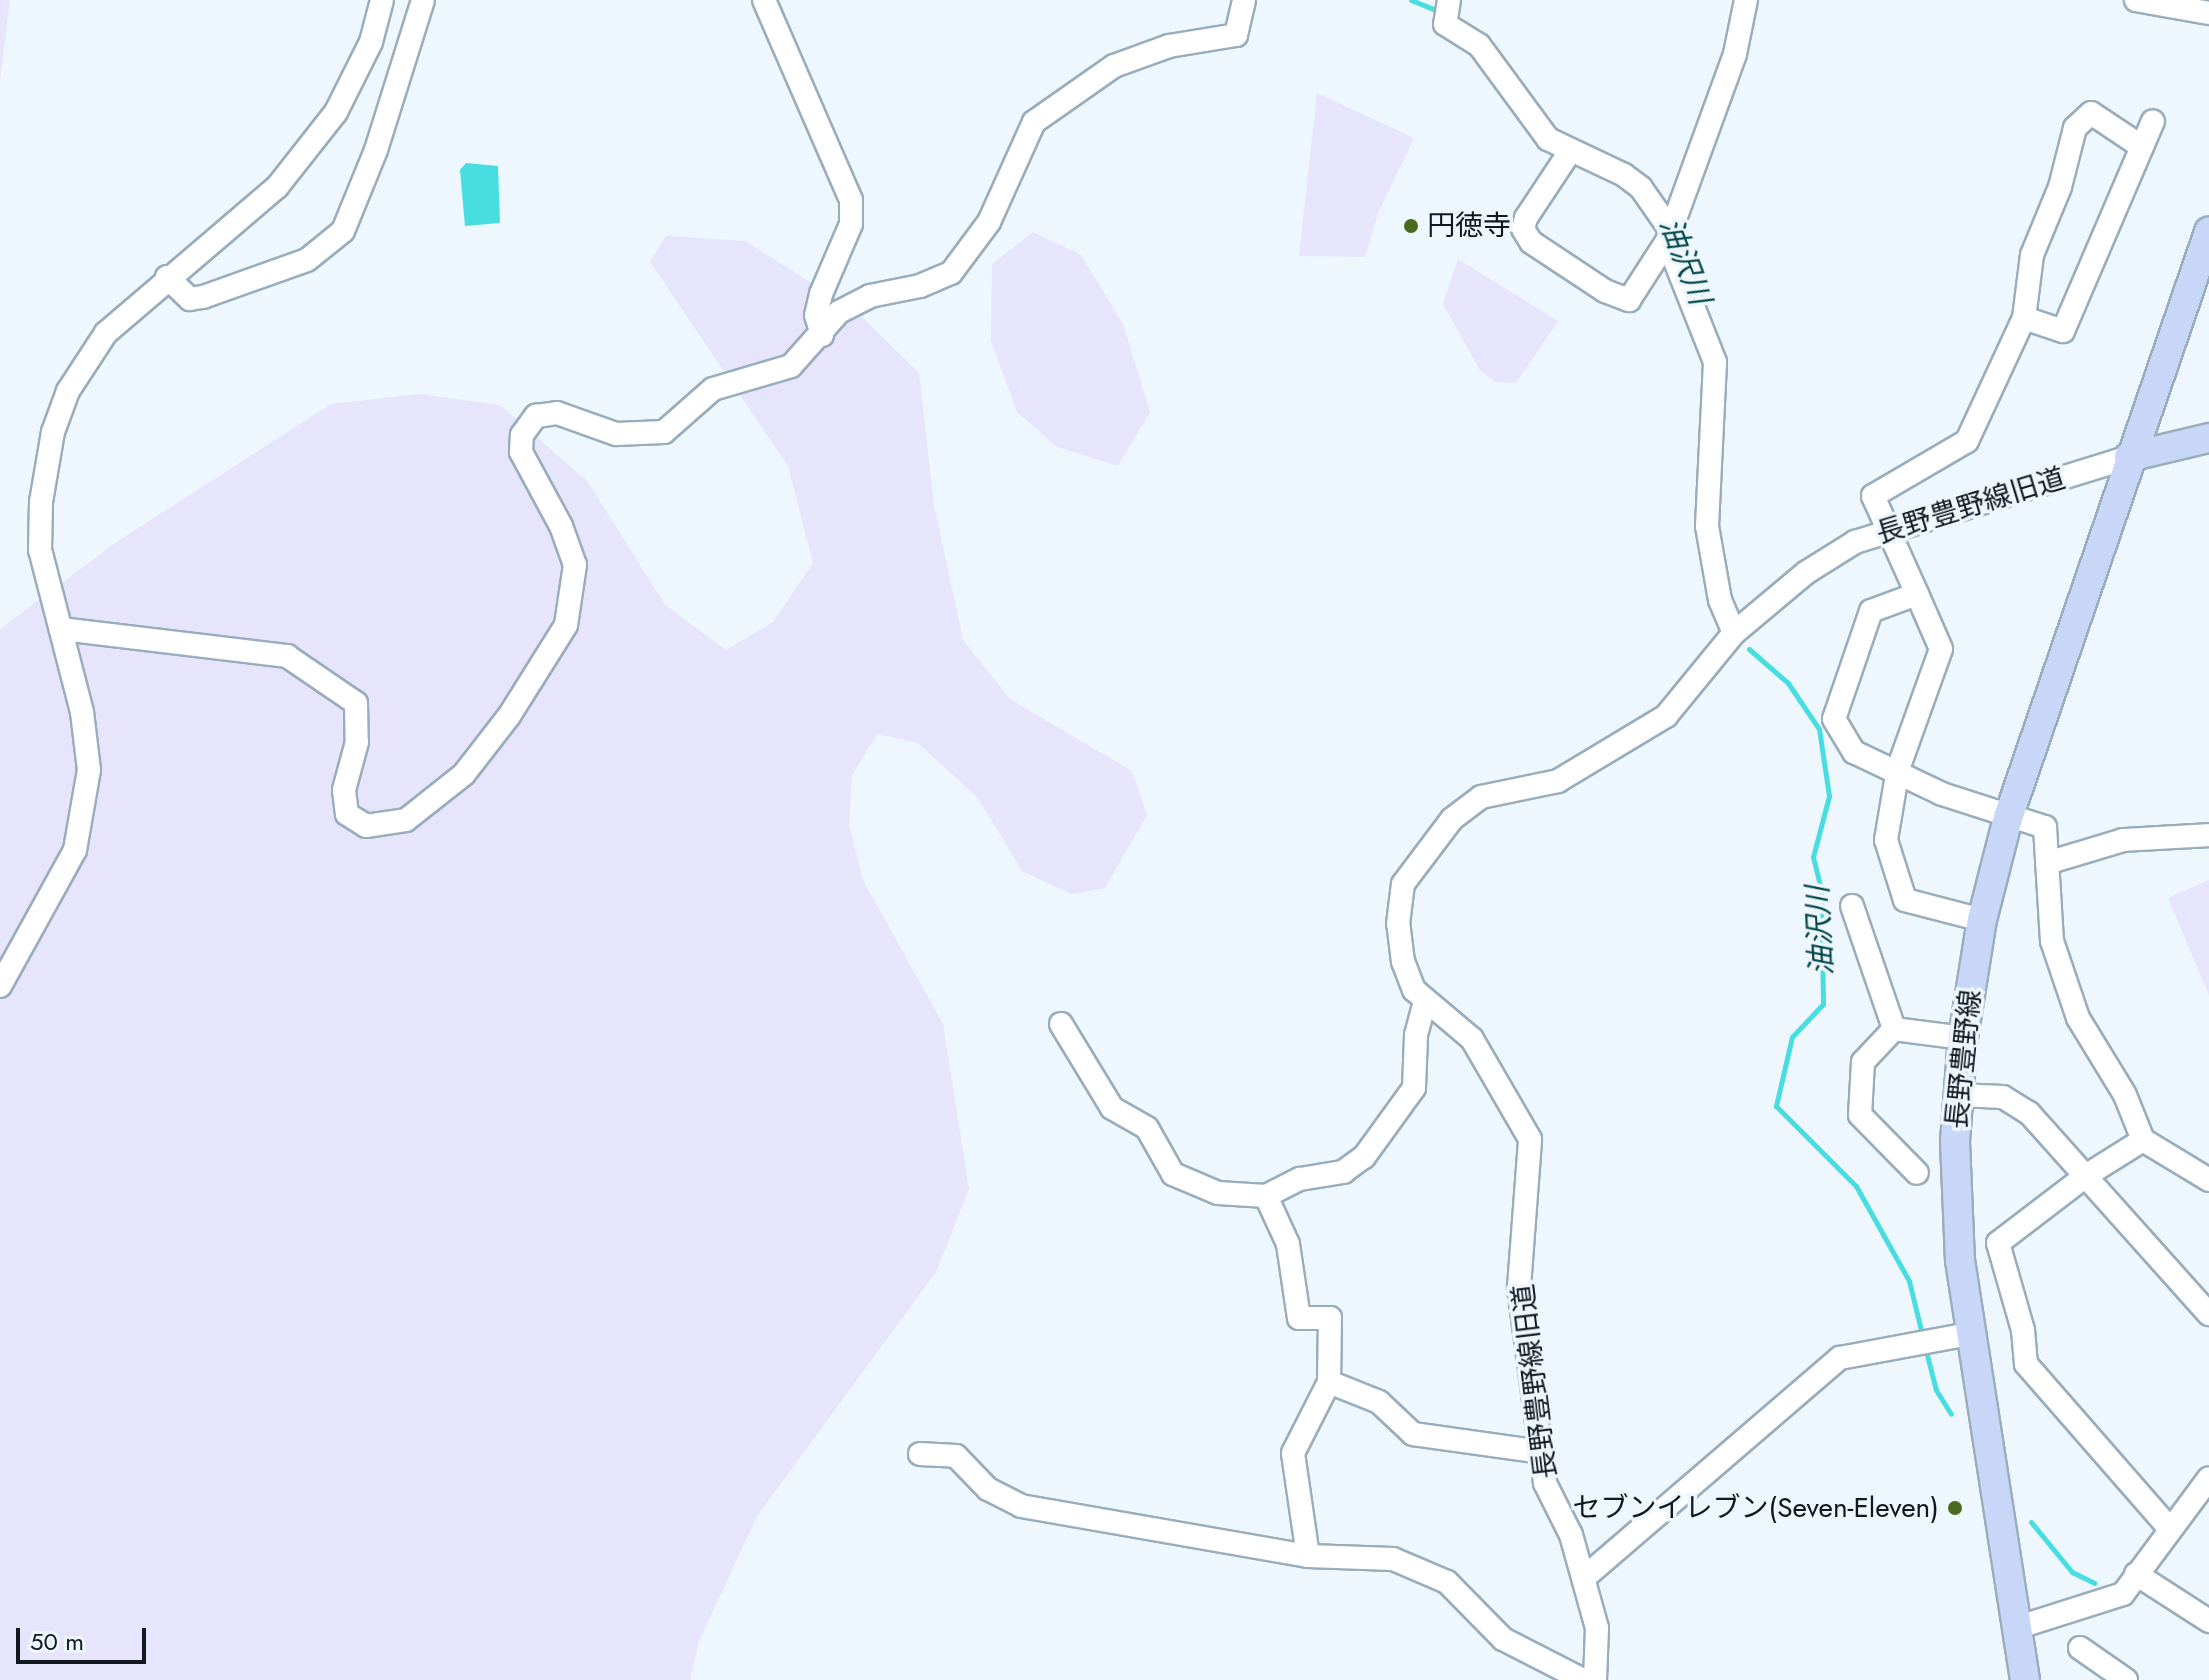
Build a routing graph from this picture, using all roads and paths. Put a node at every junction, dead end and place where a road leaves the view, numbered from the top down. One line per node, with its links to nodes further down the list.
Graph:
1 (382, 0): 15 (street)
2 (443, 0): 7 (street)
3 (764, 0): 17 (street)
4 (1244, 0): 17 (street)
5 (1746, 0): 13 (street)
6 (2148, 1): 9 (street)
7 (422, 3): 15 (street)
8 (1447, 11): 12 (street)
9 (2209, 13)
10 (2153, 121): 11 (street)
11 (2142, 147): 16 (street); 16 (street)
12 (1569, 153): 13 (street); 13 (street)
13 (1671, 232): 23 (street)
14 (2209, 232): 19 (main road, 長野豊野線)
15 (167, 277): 22 (street)
16 (2024, 318): 20 (street)
17 (822, 335): 22 (street)
18 (2209, 438): 19 (main road)
19 (2129, 457): 20 (street, 長野豊野線旧道); 25 (main road, 長野豊野線)
20 (1885, 529): 21 (street); 23 (street, 長野豊野線旧道)
21 (1917, 594): 24 (street); 24 (street)
22 (61, 629): 30 (street)
23 (1734, 633): 31 (street, 長野豊野線旧道)
24 (1898, 769): 25 (street); 29 (street)
25 (2008, 818): 27 (street); 29 (main road, 長野豊野線)
26 (2209, 835): 27 (street)
27 (2047, 863): 36 (street)
28 (1852, 906): 33 (street)
29 (1982, 920): 34 (main road, 長野豊野線)
30 (0, 986)
31 (1425, 1002): 40 (street); 44 (street, 長野豊野線旧道)
32 (1061, 1024): 40 (street)
33 (1894, 1029): 34 (street); 37 (street)
34 (1963, 1038): 35 (main road, 長野豊野線)
35 (1958, 1095): 38 (street); 42 (main road, 長野豊野線)
36 (2143, 1140): 38 (street); 39 (street)
37 (1917, 1173)
38 (2087, 1175): 41 (street); 47 (street)
39 (2209, 1180)
40 (1266, 1196): 43 (street)
41 (2209, 1314)
42 (1957, 1336): 50 (street); 52 (main road, 長野豊野線)
43 (1329, 1382): 44 (street); 48 (street)
44 (1541, 1452): 50 (street, 長野豊野線旧道)
45 (920, 1454): 48 (street)
46 (2209, 1478): 47 (street)
47 (2170, 1529): 49 (street)
48 (1308, 1556): 54 (street)
49 (2136, 1574): 51 (street); 52 (street)
50 (1585, 1577): 55 (street, 長野豊野線旧道)
51 (2209, 1621)
52 (2019, 1627): 56 (main road, 長野豊野線)
53 (2080, 1648): 57 (street)
54 (1583, 1680)
55 (1595, 1680)
56 (2025, 1680)
57 (2126, 1680)

